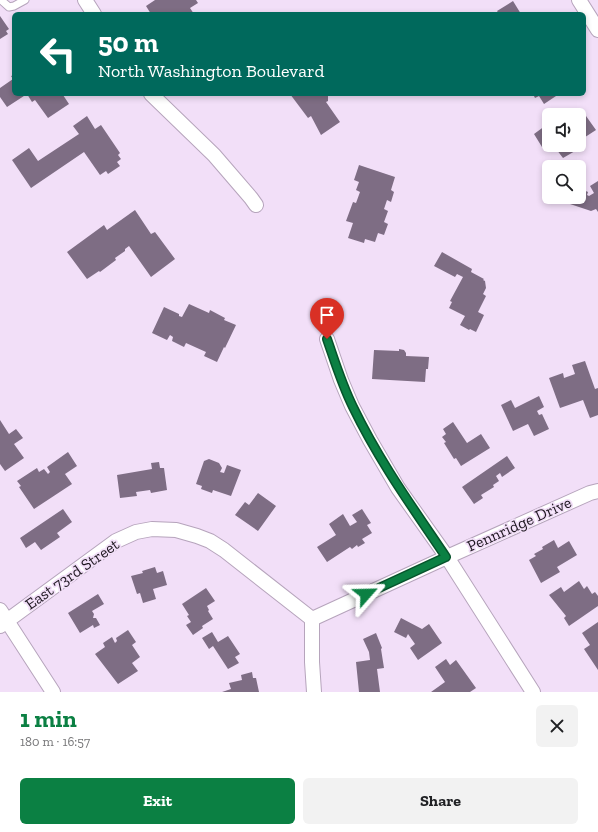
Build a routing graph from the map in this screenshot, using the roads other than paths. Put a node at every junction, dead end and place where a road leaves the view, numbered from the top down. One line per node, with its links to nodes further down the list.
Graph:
1 (1, 0): 2 (lane)
2 (25, 0)
3 (85, 0): 5 (street)
4 (579, 0): 6 (street)
5 (93, 12)
6 (598, 30)
7 (153, 96): 8 (street)
8 (256, 205)
9 (327, 339): 11 (street)
10 (598, 491): 11 (street, Pennridge Drive)
11 (446, 557): 13 (street, Pennridge Drive); 16 (street)
12 (2, 619): 13 (street, East 73rd Street); 14 (street)
13 (312, 619): 15 (street)
14 (52, 692)
15 (314, 692)
16 (533, 692)

